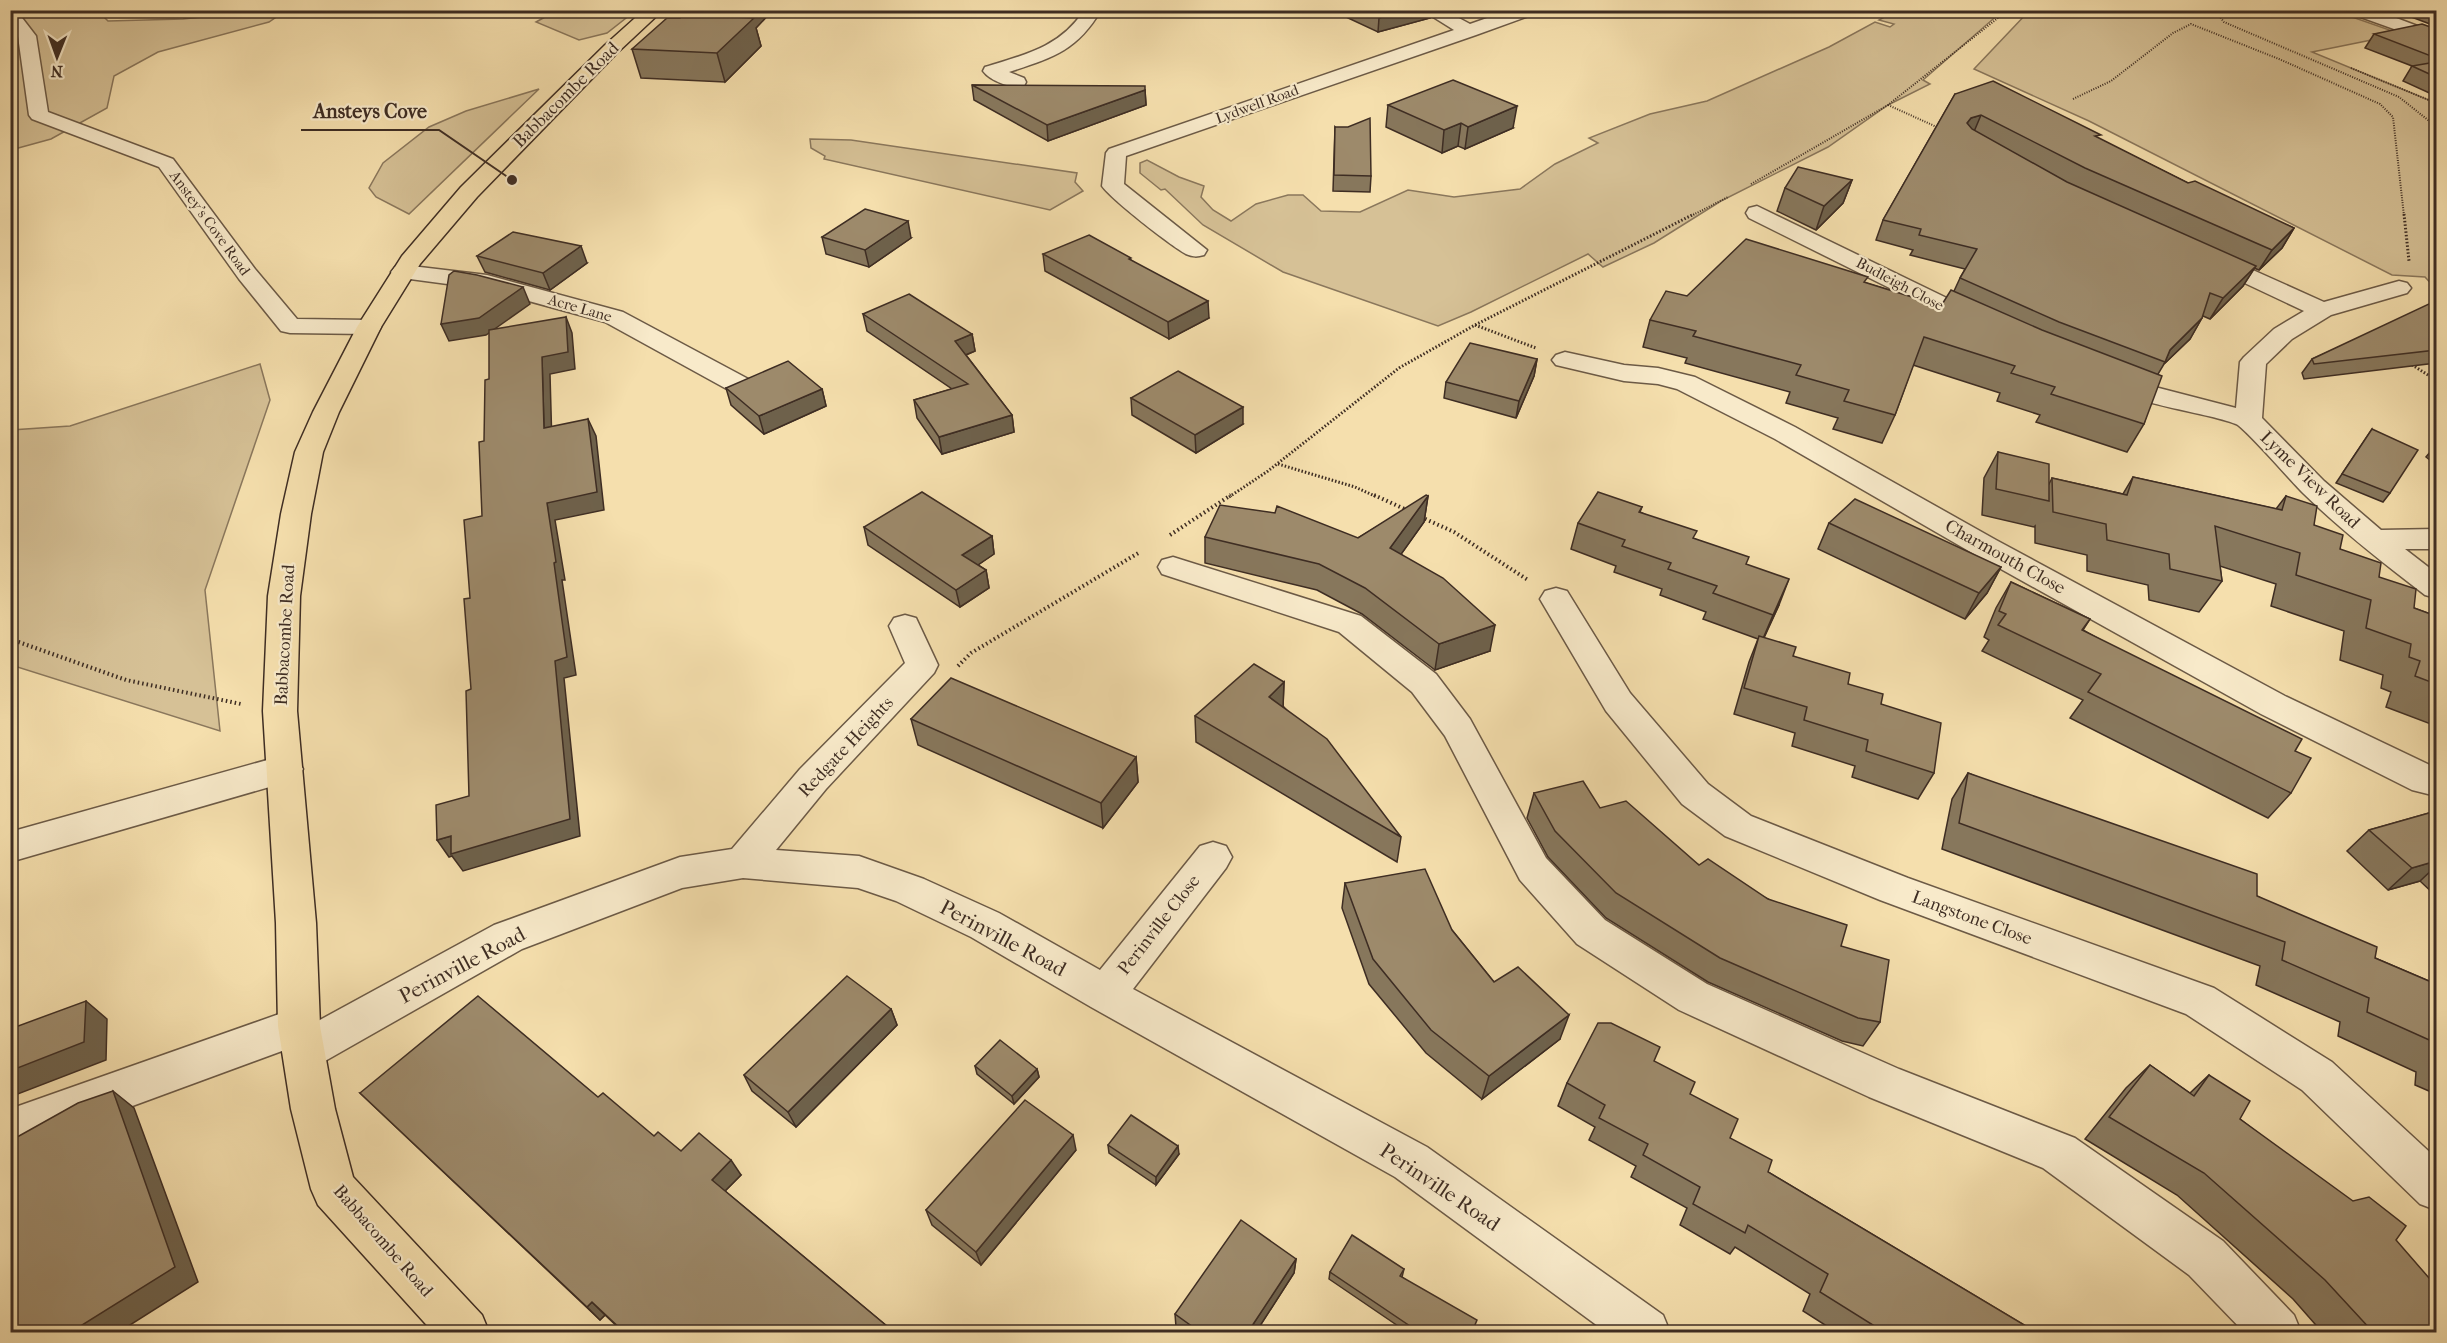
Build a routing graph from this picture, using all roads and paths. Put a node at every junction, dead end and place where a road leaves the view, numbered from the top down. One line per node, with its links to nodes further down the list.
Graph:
1 (655, 10): 23 (main road, Babbacombe Road)
2 (1093, 10): 12 (street)
3 (1430, 10): 9 (street)
4 (1528, 10): 9 (street, Lydwell Road)
5 (2008, 10): 15 (path)
6 (2214, 10): 18 (path)
7 (2358, 10): 10 (street)
8 (10, 14): 27 (street, Anstey's Cove Road)
9 (1470, 31): 22 (street, Lydwell Road)
10 (2436, 39)
11 (2351, 68): 14 (path)
12 (1017, 82)
13 (2073, 99): 24 (path)
14 (2436, 103)
15 (1888, 105): 16 (path); 17 (path)
16 (1940, 128)
17 (1750, 184)
18 (2436, 186)
19 (1730, 195): 26 (path)
20 (1757, 213): 28 (street, Budleigh Close)
21 (2185, 247): 25 (street)
22 (1196, 250)
23 (403, 272): 27 (main road, Babbacombe Road); 33 (street, Acre Lane)
24 (2399, 288): 25 (street, Lyme View Road)
25 (2322, 310): 34 (street, Lyme View Road)
26 (1474, 325): 29 (path); 35 (path)
27 (369, 327): 44 (main road, Babbacombe Road)
28 (2005, 335)
29 (1565, 360): 46 (street, Charmouth Close)
30 (2408, 363): 32 (path)
31 (2092, 371): 34 (street)
32 (2436, 380)
33 (743, 387)
34 (2248, 419): 37 (street, Lyme View Road)
35 (1277, 464): 38 (path); 40 (path)
36 (2436, 539): 37 (street)
37 (2373, 540): 39 (street, Lyme View Road)
38 (1162, 551): 43 (path); 56 (street)
39 (2436, 588)
40 (1556, 599): 53 (street, Langstone Close)
41 (905, 626): 49 (street, Redgate Heights)
42 (10, 639): 44 (path)
43 (955, 668)
44 (280, 711): 45 (main road, Babbacombe Road)
45 (285, 769): 47 (street); 51 (main road, Babbacombe Road)
46 (2436, 782)
47 (10, 847)
48 (1213, 857): 50 (street, Perinville Close)
49 (743, 863): 50 (street, Perinville Road); 51 (street, Perinville Road)
50 (1105, 994): 55 (street, Perinville Road)
51 (301, 1039): 52 (street, Perinville Road); 54 (main road, Babbacombe Road)
52 (10, 1130)
53 (2436, 1188)
54 (456, 1329)
55 (1646, 1332)
56 (2277, 1332)

